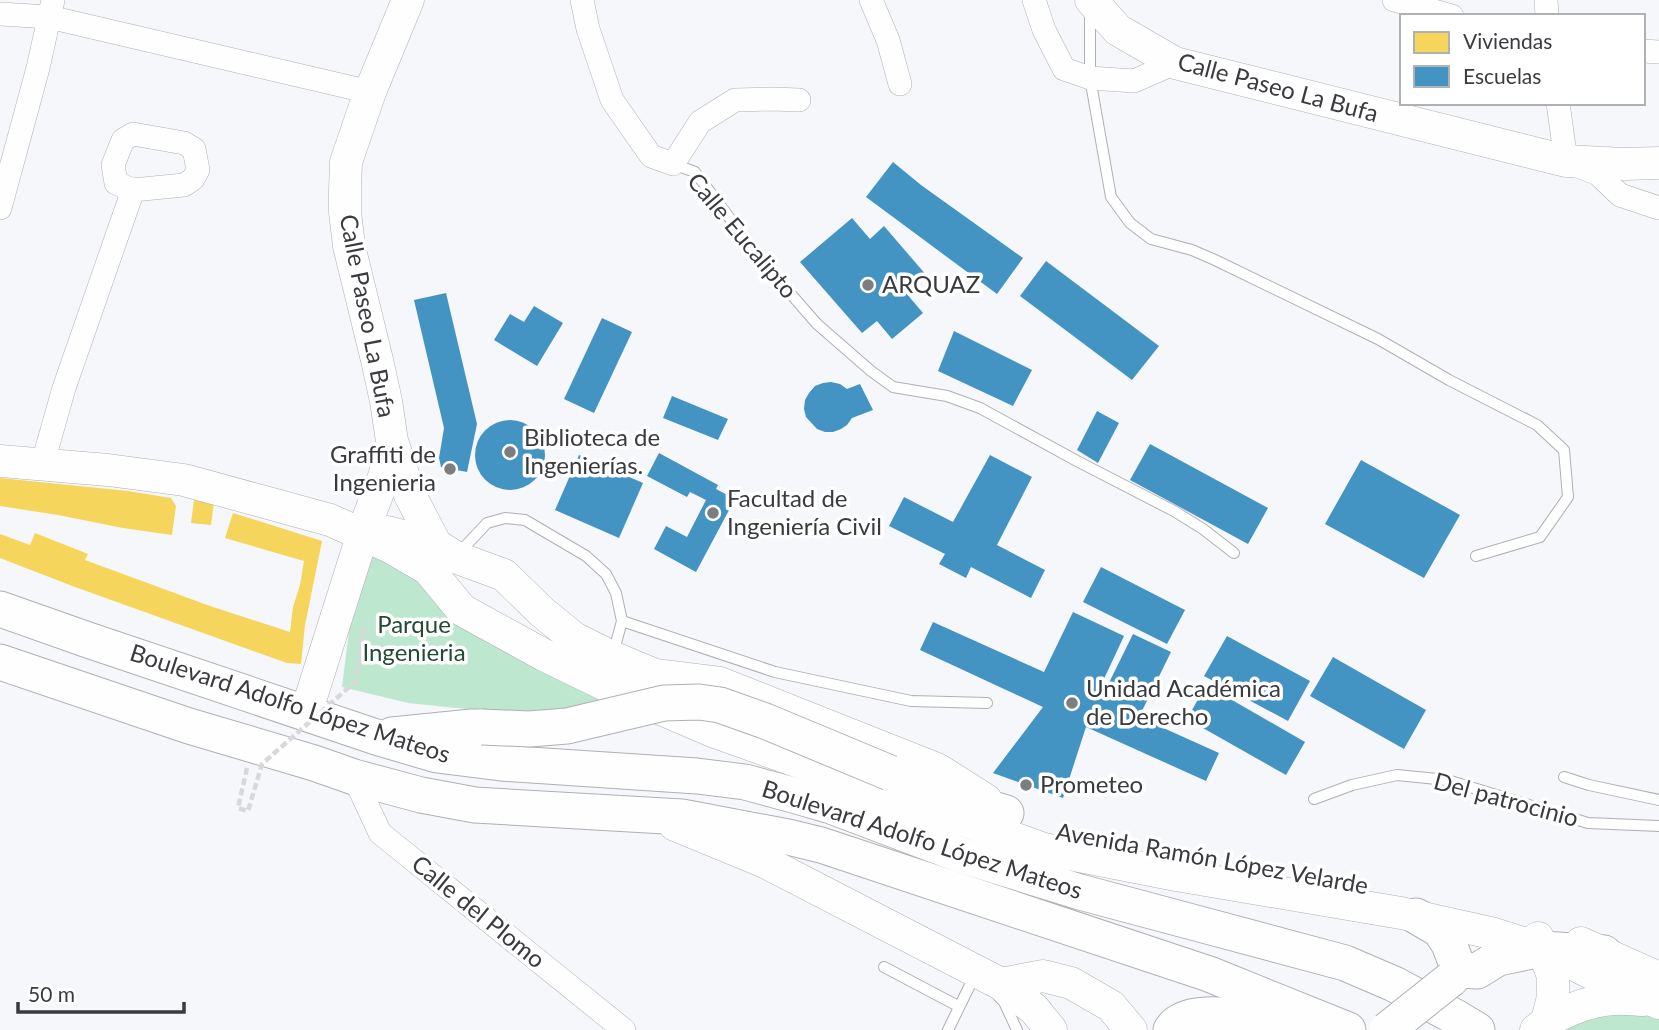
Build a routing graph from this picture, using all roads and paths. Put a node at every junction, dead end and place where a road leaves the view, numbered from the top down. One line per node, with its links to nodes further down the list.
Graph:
1 (408, 0): 13 (street, Calle Paseo La Bufa)
2 (582, 0): 18 (street, Calle Eucalipto)
3 (871, 0): 12 (street)
4 (1034, 0): 11 (street)
5 (1090, 0): 10 (street, Calle Paseo La Bufa); 11 (lane)
6 (1394, 0): 9 (street)
7 (51, 8): 8 (street); 13 (street); 20 (street)
8 (0, 14)
9 (1445, 14)
10 (1175, 63): 11 (street); 16 (street, Calle Paseo La Bufa)
11 (1090, 78): 29 (lane)
12 (900, 85)
13 (370, 92): 22 (street, Calle Paseo La Bufa)
14 (799, 100): 18 (street)
15 (1558, 105): 16 (street)
16 (1566, 161): 17 (street, Calle Paseo La Bufa); 21 (street)
17 (1659, 163)
18 (673, 164): 28 (lane, Calle Eucalipto)
19 (133, 190): 24 (street)
20 (0, 208)
21 (1659, 208)
22 (392, 441): 26 (street, Calle Paseo La Bufa); 27 (street)
23 (0, 452): 24 (street, Avenida Ramón López Velarde)
24 (45, 455): 26 (street, Avenida Ramón López Velarde)
25 (0, 461): 26 (street, Avenida Ramón López Velarde)
26 (365, 529): 27 (street, Avenida Ramón López Velarde); 34 (street, Avenida Ramón López Velarde); 38 (street, Calle Paseo La Bufa)
27 (445, 551): 31 (lane); 33 (street, Avenida Ramón López Velarde)
28 (1234, 553)
29 (1476, 556)
30 (0, 609): 38 (main road, Boulevard Adolfo López Mateos)
31 (622, 621): 35 (lane); 37 (lane)
32 (364, 628): 40 (path, bridge)
33 (574, 638): 34 (street); 35 (street, Avenida Ramón López Velarde)
34 (544, 655): 48 (street, Avenida Ramón López Velarde)
35 (612, 657): 45 (street, Avenida Ramón López Velarde)
36 (0, 662): 41 (main road, Boulevard Adolfo López Mateos)
37 (987, 704)
38 (306, 713): 39 (main road, Boulevard Adolfo López Mateos)
39 (376, 737): 45 (main road, bridge); 66 (main road, Boulevard Adolfo López Mateos)
40 (247, 768)
41 (354, 777): 46 (main road, Boulevard Adolfo López Mateos); 58 (street, Calle del Plomo)
42 (1564, 777): 44 (lane)
43 (1314, 799): 47 (lane, Del patrocinio)
44 (1659, 800)
45 (1006, 813): 49 (street, Avenida Ramón López Velarde)
46 (655, 816): 54 (street, Boulevard Adolfo López Mateos); 64 (main road, Boulevard Adolfo López Mateos)
47 (1659, 826)
48 (1416, 916): 49 (street, Avenida Ramón López Velarde); 53 (main road)
49 (1494, 923): 50 (street)
50 (1537, 936): 51 (main road); 53 (main road); 55 (street); 57 (street)
51 (1604, 953): 55 (street)
52 (884, 967): 56 (lane)
53 (1455, 974): 65 (main road, bridge)
54 (986, 984): 56 (lane); 60 (lane); 61 (street, Boulevard Adolfo López Mateos); 62 (street)
55 (1657, 994): 57 (street)
56 (958, 1006): 59 (lane)
57 (1542, 1025)
58 (624, 1030)
59 (948, 1030)
60 (1017, 1030)
61 (1051, 1030)
62 (1131, 1030)
63 (1171, 1030): 64 (main road)
64 (1348, 1030)
65 (1387, 1030)
66 (1477, 1030)

